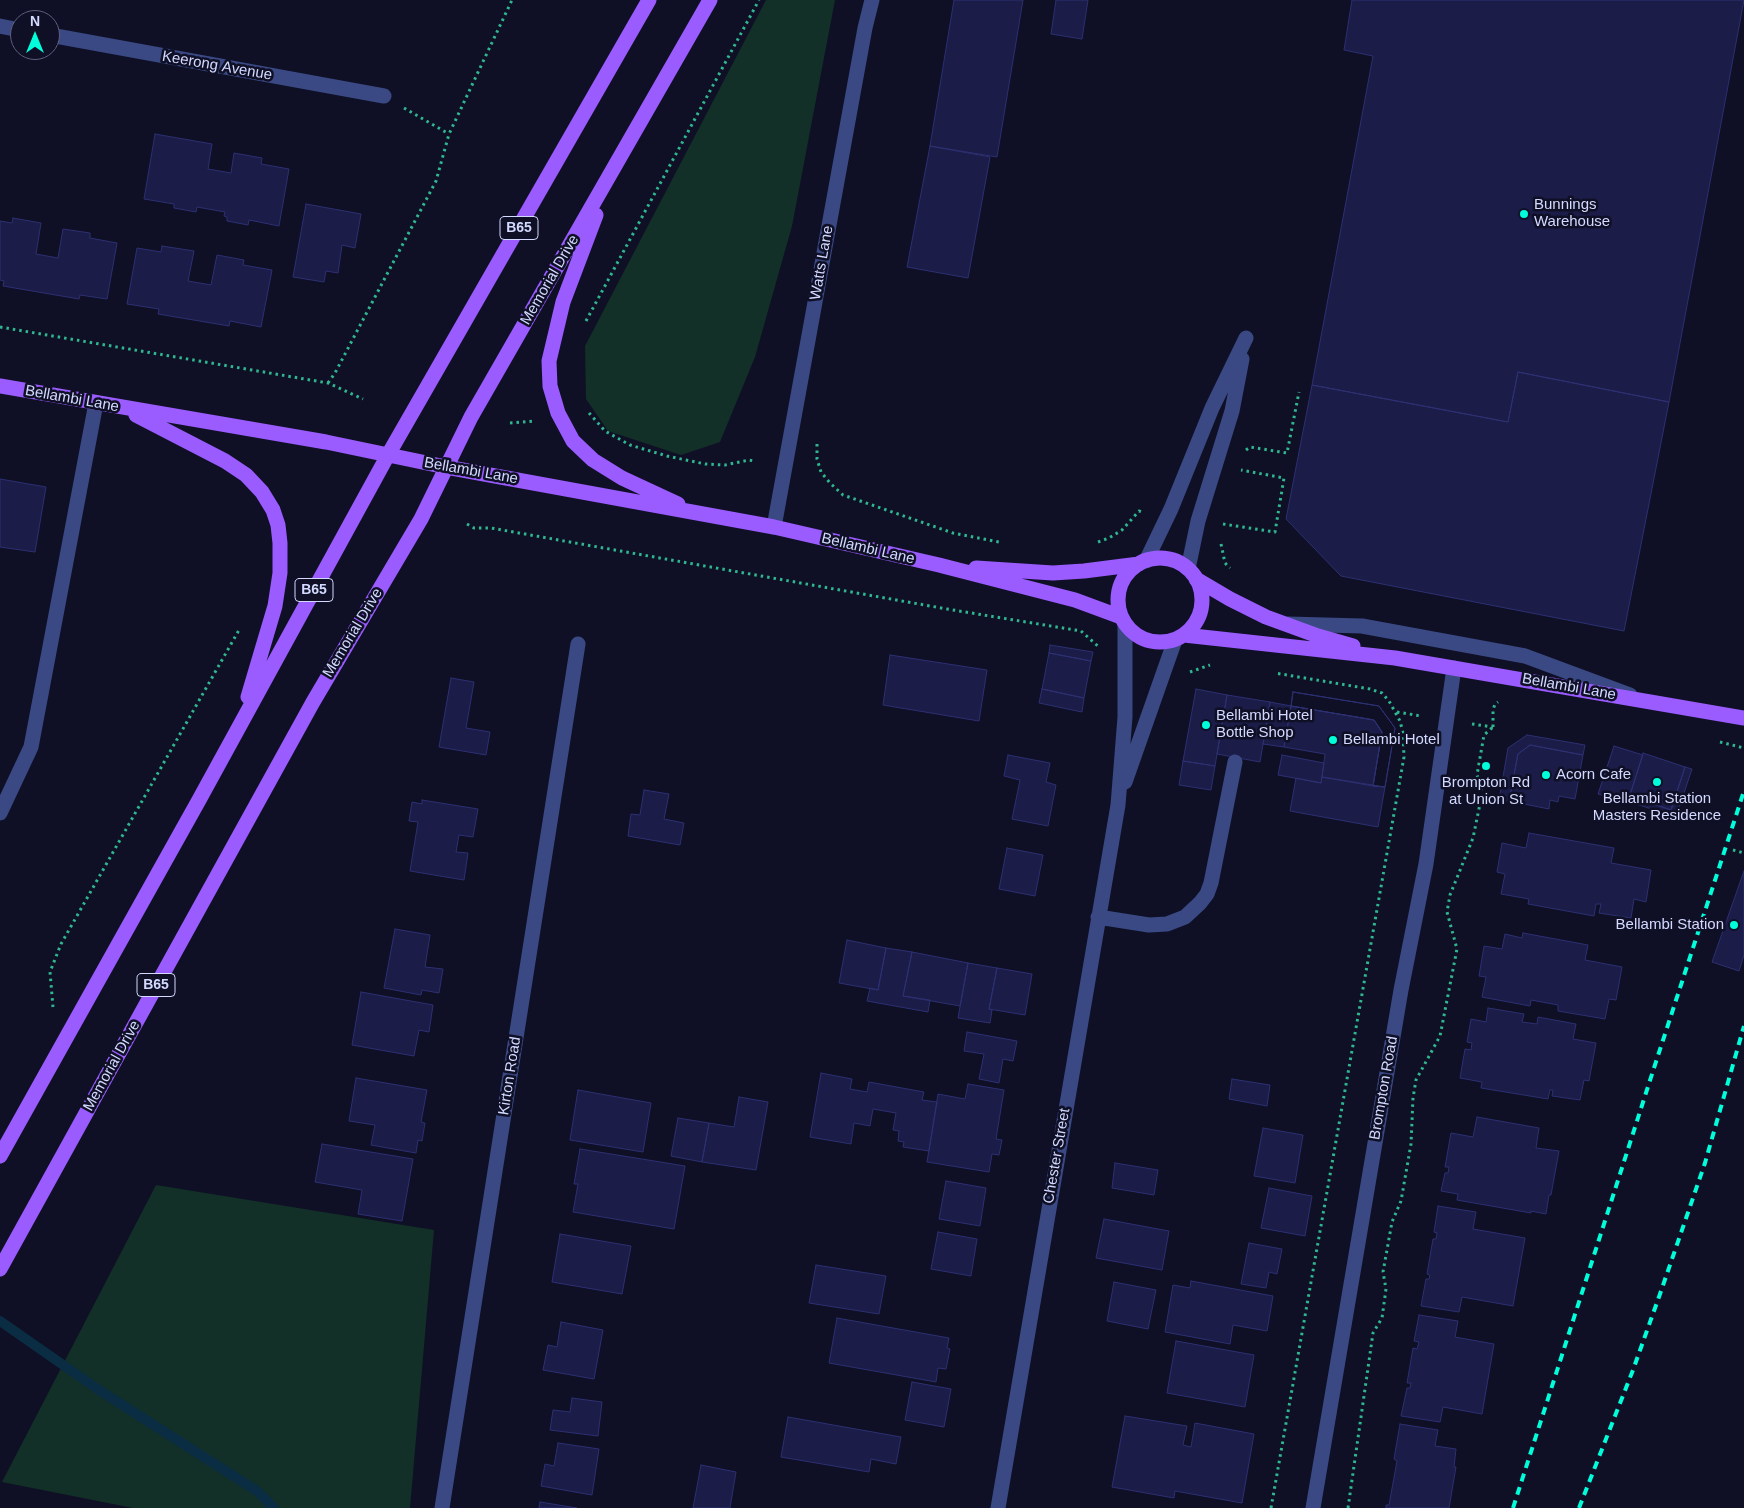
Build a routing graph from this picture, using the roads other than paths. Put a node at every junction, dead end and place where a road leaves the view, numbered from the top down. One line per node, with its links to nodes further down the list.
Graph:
1 (649, 0): 10 (main road, B65)
2 (710, 0): 6 (main road, Memorial Drive / B65)
3 (872, 0): 13 (street, Watts Lane)
4 (60, 37): 5 (street, Keerong Avenue)
5 (384, 96)
6 (613, 171): 11 (main road, Memorial Drive / B65); 12 (main road)
7 (0, 386): 8 (main road, Bellambi Lane)
8 (96, 403): 9 (main road, Bellambi Lane); 28 (street)
9 (123, 408): 10 (main road, Bellambi Lane); 25 (main road)
10 (388, 455): 11 (main road, Bellambi Lane); 25 (main road, B65)
11 (446, 466): 12 (main road, Bellambi Lane); 31 (main road, Memorial Drive / B65)
12 (697, 513): 13 (main road, Bellambi Lane)
13 (774, 527): 15 (main road, Bellambi Lane)
14 (1142, 563): 15 (main road); 16 (main road); 16 (street); 17 (main road)
15 (939, 565): 17 (main road)
16 (1192, 574): 18 (main road); 19 (main road)
17 (1123, 620): 19 (main road); 27 (street)
18 (1287, 624): 21 (main road); 23 (street)
19 (1180, 637): 21 (main road); 27 (street)
20 (578, 644): 32 (street, Kirton Road)
21 (1394, 658): 22 (main road, Bellambi Lane)
22 (1454, 668): 23 (main road, Bellambi Lane); 34 (street, Brompton Road)
23 (1644, 700): 24 (main road, Bellambi Lane)
24 (1744, 718)
25 (240, 725): 30 (main road, B65)
26 (1235, 762): 29 (street)
27 (1118, 805): 29 (street, Chester Street)
28 (0, 813)
29 (1098, 917): 33 (street, Chester Street)
30 (0, 1156)
31 (0, 1269)
32 (442, 1508)
33 (998, 1508)
34 (1313, 1508)

